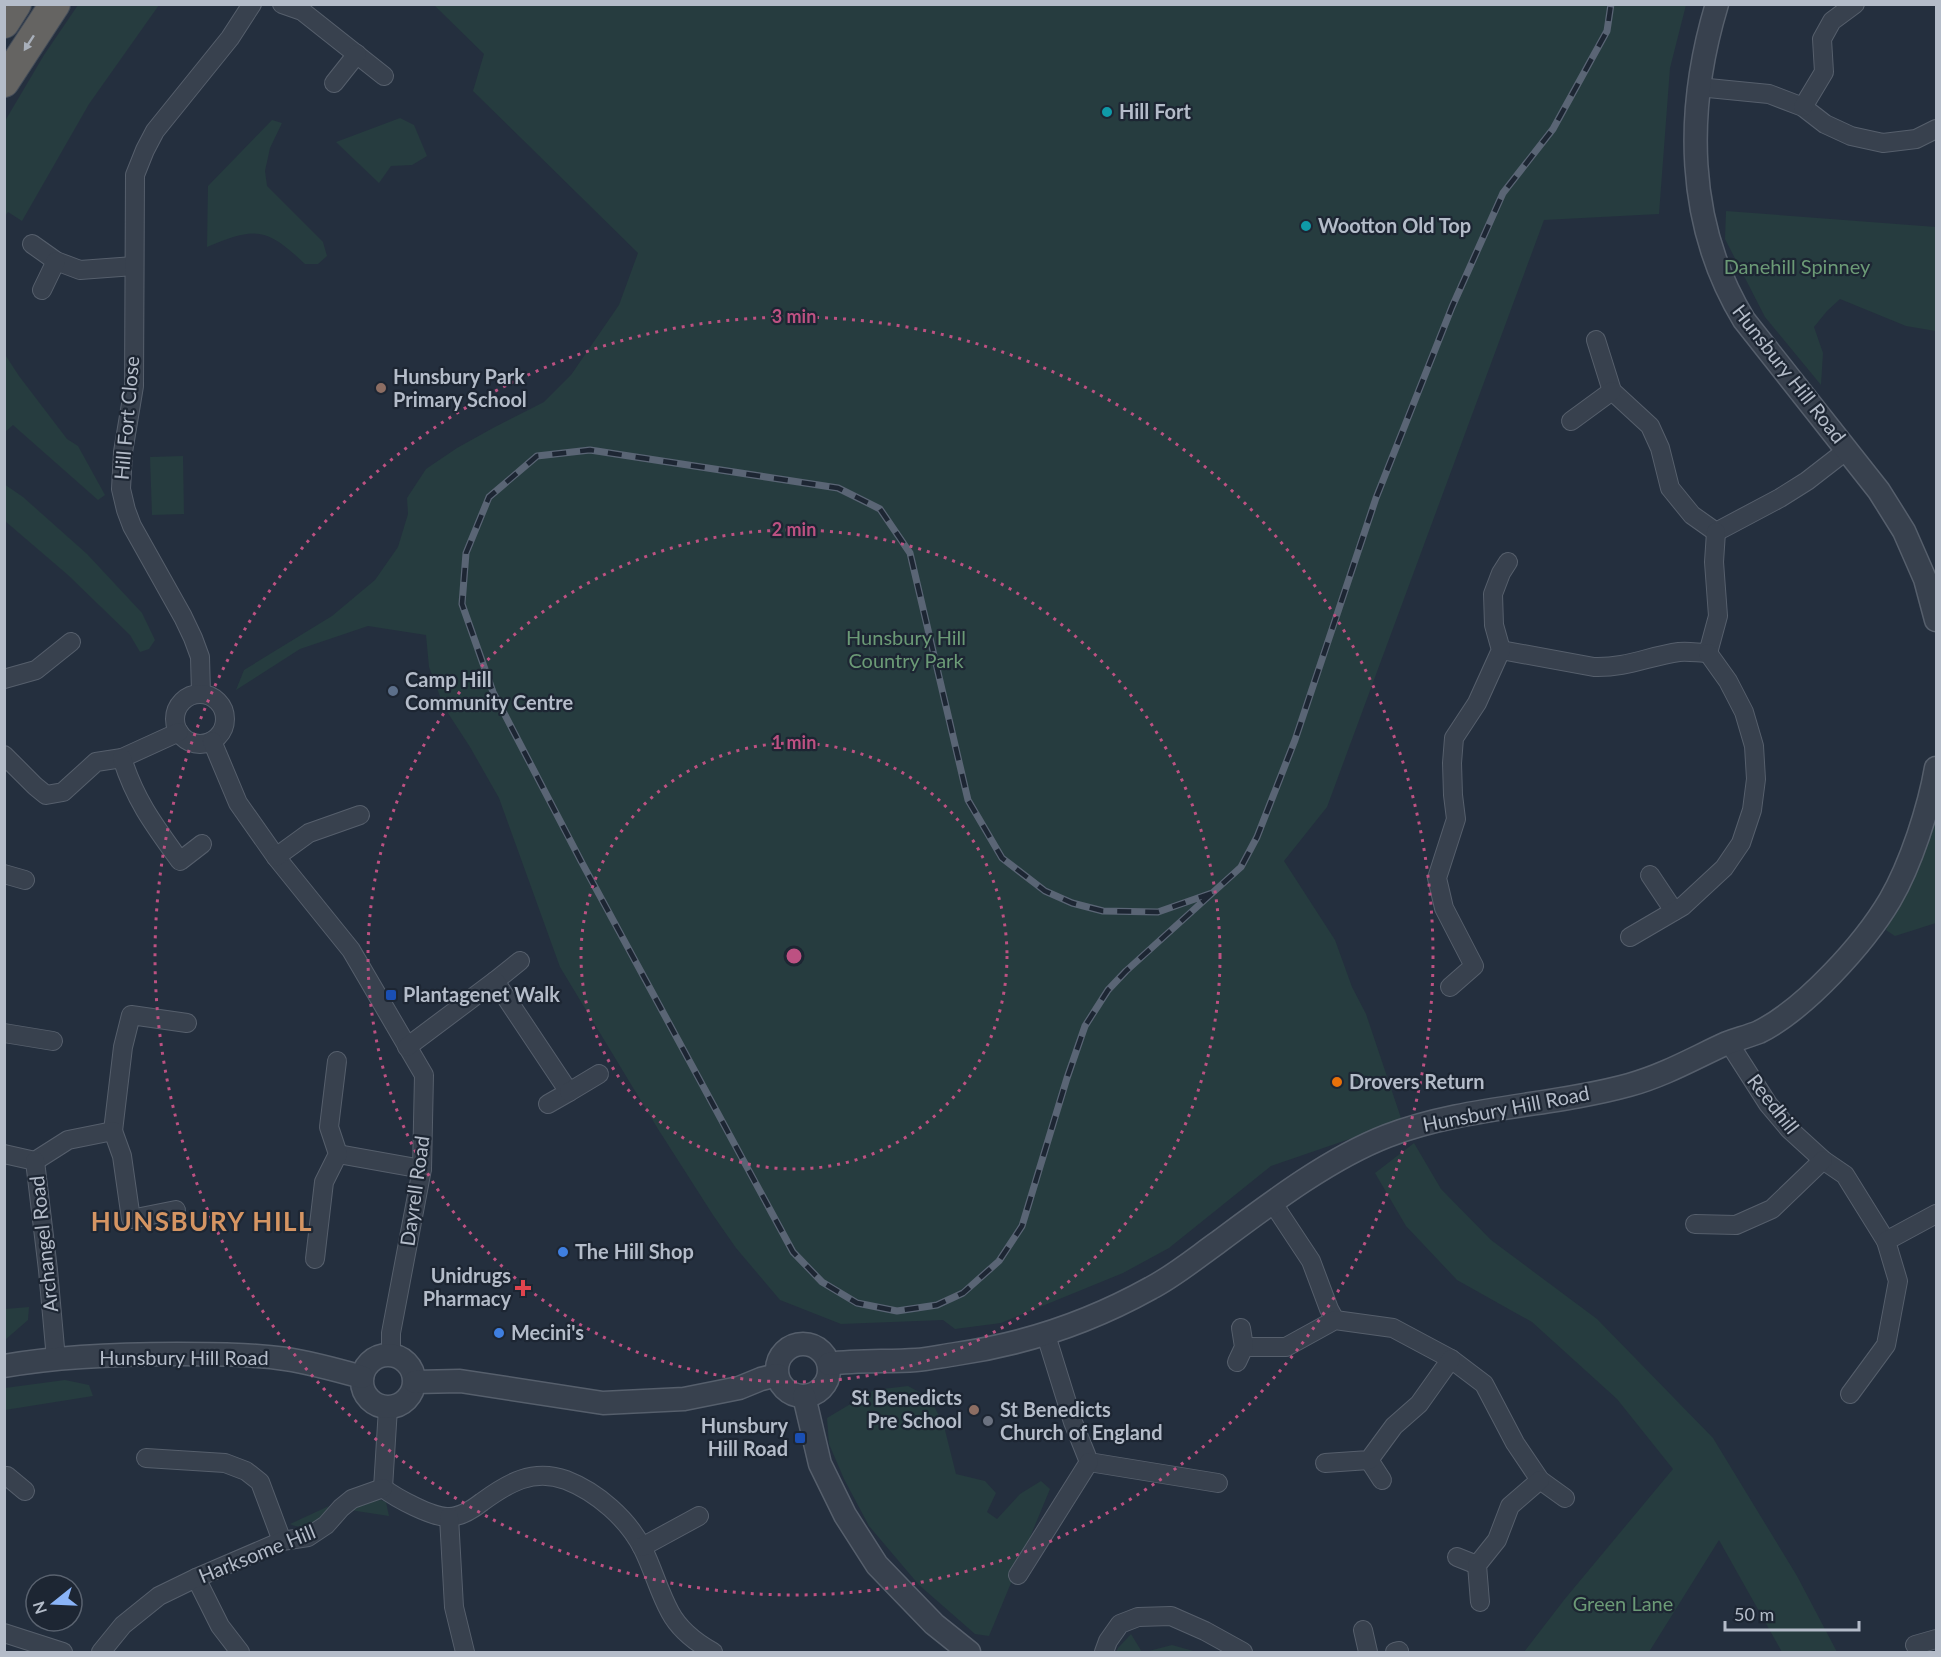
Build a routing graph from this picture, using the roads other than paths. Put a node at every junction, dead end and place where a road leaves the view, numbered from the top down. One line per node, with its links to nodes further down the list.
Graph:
1 (16, 4): 7 (highway)
2 (55, 4): 10 (highway, one-way to 10)
3 (252, 4): 17 (street, Hill Fort Close)
4 (282, 4): 8 (street)
5 (1717, 4): 12 (street, Hunsbury Hill Road)
6 (1854, 4): 13 (street)
7 (4, 23)
8 (357, 54): 9 (street); 11 (street)
9 (384, 76)
10 (4, 82)
11 (334, 83)
12 (1698, 87): 13 (street); 22 (street, Hunsbury Hill Road)
13 (1803, 107): 14 (street)
14 (1936, 129)
15 (32, 244): 16 (street)
16 (56, 261): 17 (street); 18 (street)
17 (134, 266): 31 (street, Hill Fort Close)
18 (42, 290)
19 (1596, 340): 20 (street)
20 (1612, 391): 21 (street); 23 (street)
21 (1571, 421)
22 (1847, 450): 23 (street); 25 (street, Hunsbury Hill Road)
23 (1716, 532): 29 (street)
24 (1508, 562): 28 (street)
25 (1931, 577): 26 (street, Hunsbury Hill Road)
26 (1936, 620)
27 (71, 642): 30 (street)
28 (1501, 650): 29 (street); 47 (street)
29 (1708, 653): 43 (street)
30 (4, 679)
31 (201, 693): 32 (street); 33 (street)
32 (179, 732): 33 (street); 35 (street)
33 (212, 741): 39 (street, Dayrell Road)
34 (4, 755): 35 (street)
35 (122, 758): 38 (street)
36 (1936, 768): 51 (street, Hunsbury Hill Road)
37 (360, 815): 39 (street)
38 (202, 844)
39 (276, 856): 52 (street, Dayrell Road)
40 (4, 874): 42 (street)
41 (1650, 875): 43 (street)
42 (25, 880)
43 (1674, 911): 44 (street)
44 (1630, 937)
45 (520, 961): 46 (street)
46 (495, 981): 52 (street); 55 (street)
47 (1450, 987)
48 (187, 1023): 57 (street)
49 (4, 1033): 50 (street)
50 (53, 1041)
51 (1729, 1043): 60 (street, Reedhill); 63 (street, Hunsbury Hill Road)
52 (407, 1047): 62 (street, Dayrell Road)
53 (337, 1061): 59 (street)
54 (599, 1074): 55 (street)
55 (569, 1092): 56 (street)
56 (548, 1104)
57 (114, 1131): 61 (street); 64 (street)
58 (4, 1154): 61 (street, Archangel Road)
59 (338, 1154): 62 (street); 68 (street)
60 (1822, 1160): 66 (street); 67 (street, Reedhill)
61 (35, 1161): 73 (street, Archangel Road)
62 (422, 1168): 72 (street, Dayrell Road)
63 (1272, 1202): 69 (street); 71 (street, Hunsbury Hill Road)
64 (176, 1210)
65 (1936, 1214): 67 (street)
66 (1695, 1224)
67 (1886, 1241): 80 (street, Reedhill)
68 (315, 1259)
69 (1335, 1320): 70 (street); 74 (street)
70 (1241, 1328)
71 (1046, 1335): 75 (street, Hunsbury Hill Road); 85 (street)
72 (391, 1354): 78 (street); 79 (street)
73 (56, 1359): 76 (street, Hunsbury Hill Road); 78 (street, Hunsbury Hill Road)
74 (1451, 1359): 84 (street); 89 (street)
75 (829, 1364): 77 (street); 81 (street)
76 (4, 1366)
77 (777, 1376): 79 (street); 81 (street)
78 (362, 1377): 82 (street)
79 (415, 1382): 82 (street)
80 (1850, 1394)
81 (804, 1396): 112 (street)
82 (388, 1408): 91 (street)
83 (146, 1458): 96 (street)
84 (1369, 1460): 86 (street); 88 (street)
85 (1089, 1462): 90 (street); 100 (street)
86 (1324, 1463)
87 (9, 1473): 92 (street)
88 (1382, 1480)
89 (1540, 1480): 93 (street); 99 (street)
90 (1218, 1483)
91 (383, 1488): 95 (street); 96 (street, Harksome Hill)
92 (25, 1491)
93 (1565, 1498)
94 (699, 1516): 97 (street)
95 (449, 1517): 97 (street); 110 (street)
96 (282, 1541): 101 (street, Harksome Hill)
97 (642, 1547): 111 (street)
98 (1457, 1557): 99 (street)
99 (1477, 1565): 102 (street)
100 (1018, 1575)
101 (196, 1578): 108 (street, Harksome Hill); 109 (street)
102 (1480, 1602)
103 (1363, 1630): 115 (street)
104 (4, 1633): 107 (street)
105 (1936, 1639): 106 (street)
106 (1915, 1645)
107 (63, 1653)
108 (101, 1653)
109 (240, 1653)
110 (465, 1653)
111 (713, 1653)
112 (969, 1653)
113 (1104, 1653): 114 (street)
114 (1243, 1653)
115 (1368, 1653)

